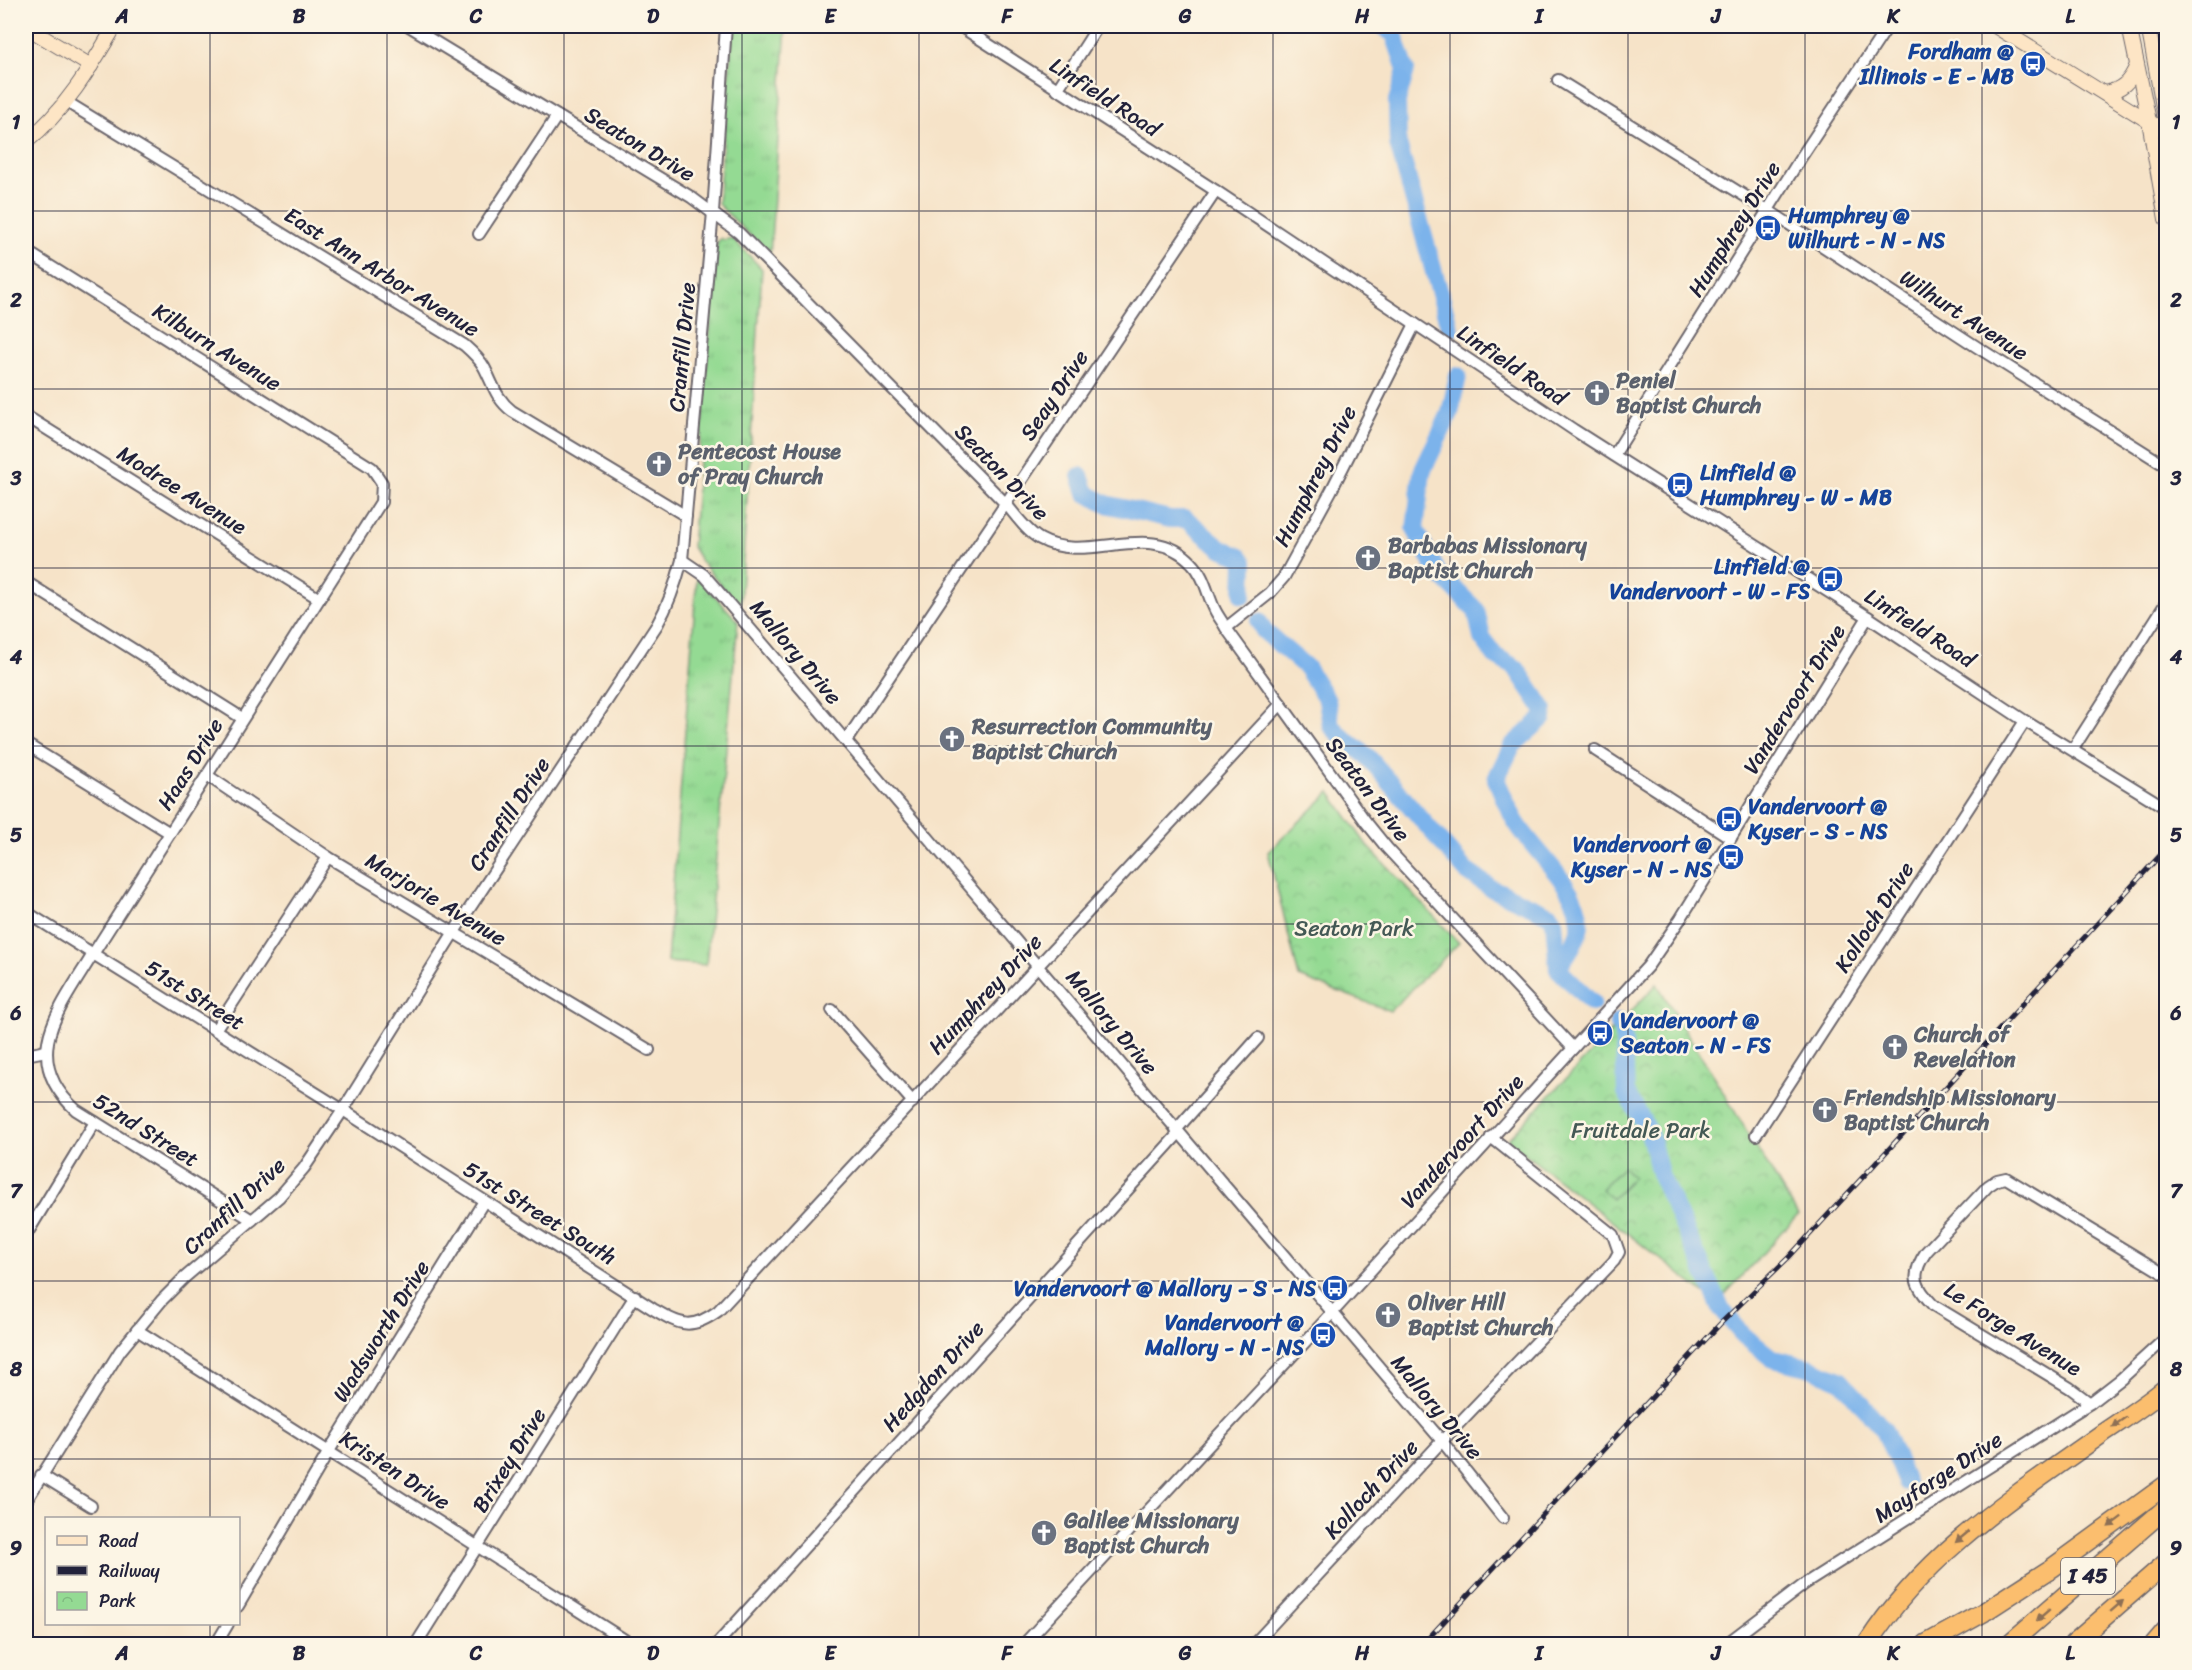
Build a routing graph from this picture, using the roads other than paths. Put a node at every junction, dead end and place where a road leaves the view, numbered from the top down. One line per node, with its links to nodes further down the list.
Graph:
1 (115, 26): 12 (street)
2 (409, 26): 18 (street, Seaton Drive)
3 (960, 26): 15 (street, Linfield Road)
4 (1098, 26): 15 (street)
5 (1888, 26): 24 (street, Humphrey Drive)
6 (1995, 26): 16 (street)
7 (2128, 26): 11 (street)
8 (2148, 26): 14 (street)
9 (26, 27): 12 (street)
10 (723, 27): 25 (street, Cranfill Drive)
11 (2137, 65): 16 (street); 19 (street)
12 (91, 66): 17 (street)
13 (1558, 80): 24 (street, Wilhurt Avenue)
14 (2163, 84): 20 (street)
15 (1057, 90): 23 (street, Linfield Road)
16 (2104, 93): 19 (street)
17 (65, 101): 22 (street); 35 (street, East Ann Arbor Avenue)
18 (556, 116): 25 (street, Seaton Drive); 27 (street)
19 (2149, 121): 21 (street); 26 (street)
20 (2166, 122)
21 (2166, 132)
22 (26, 142)
23 (1216, 191): 29 (street, Linfield Road); 34 (street, Seay Drive)
24 (1769, 211): 31 (street, Humphrey Drive); 32 (street, Wilhurt Avenue)
25 (713, 212): 34 (street, Seaton Drive); 35 (street, Cranfill Drive)
26 (2166, 219)
27 (479, 234)
28 (26, 250): 33 (street, Kilburn Avenue)
29 (1415, 324): 31 (street, Linfield Road); 41 (street, Humphrey Drive)
30 (26, 416): 38 (street, Modree Avenue)
31 (1614, 455): 40 (street, Linfield Road)
32 (2166, 466)
33 (382, 483): 38 (street, Haas Drive)
34 (1005, 502): 41 (street, Seaton Drive); 45 (street, Seay Drive)
35 (686, 516): 36 (street, Cranfill Drive)
36 (682, 560): 45 (street, Mallory Drive); 55 (street, Cranfill Drive)
37 (26, 582): 43 (street)
38 (318, 598): 43 (street, Haas Drive)
39 (2166, 603): 47 (street)
40 (1869, 617): 44 (street, Linfield Road); 52 (street, Vandervoort Drive)
41 (1226, 628): 42 (street, Seaton Drive)
42 (1281, 704): 57 (street, Humphrey Drive); 61 (street, Seaton Drive)
43 (242, 718): 49 (street, Haas Drive)
44 (2025, 720): 47 (street, Linfield Road); 69 (street, Kolloch Drive)
45 (846, 741): 57 (street, Mallory Drive)
46 (26, 744): 51 (street)
47 (2073, 749): 50 (street, Linfield Road)
48 (1595, 750): 52 (street)
49 (208, 776): 51 (street, Haas Drive); 53 (street, Marjorie Avenue)
50 (2166, 808)
51 (170, 833): 56 (street, Haas Drive)
52 (1731, 838): 61 (street, Vandervoort Drive)
53 (328, 857): 55 (street, Marjorie Avenue); 59 (street)
54 (26, 912): 56 (street, 51st Street)
55 (454, 932): 62 (street, Marjorie Avenue); 66 (street, Cranfill Drive)
56 (93, 954): 59 (street, 51st Street); 63 (street, Haas Drive)
57 (1039, 966): 65 (street, Humphrey Drive); 68 (street, Mallory Drive)
58 (832, 1010): 65 (street)
59 (215, 1030): 66 (street, 51st Street)
60 (1258, 1038): 68 (street, Hedgdon Drive)
61 (1573, 1048): 70 (street, Vandervoort Drive)
62 (649, 1050)
63 (46, 1051): 64 (street); 67 (street, 52nd Street)
64 (26, 1055)
65 (913, 1102): 76 (street, Humphrey Drive)
66 (344, 1110): 71 (street, 51st Street South); 72 (street, Cranfill Drive)
67 (95, 1122): 72 (street, 52nd Street); 73 (street)
68 (1177, 1131): 77 (street, Mallory Drive); 98 (street, Hedgdon Drive)
69 (1756, 1135)
70 (1491, 1137): 77 (street, Vandervoort Drive); 82 (street, Kolloch Drive)
71 (484, 1201): 75 (street, 51st Street South); 83 (street, Wadsworth Drive)
72 (252, 1220): 78 (street, Cranfill Drive)
73 (26, 1235)
74 (2166, 1275): 81 (street, Le Forge Avenue)
75 (635, 1296): 76 (street, 51st Street South); 90 (street, Brixey Drive)
76 (718, 1311)
77 (1332, 1313): 82 (street, Mallory Drive); 99 (street, Vandervoort Drive)
78 (137, 1330): 83 (street, Kristen Drive); 84 (street, Cranfill Drive)
79 (2166, 1338): 81 (street, Mayforge Drive)
80 (2166, 1388): 102 (highway, one-way to 102)
81 (2090, 1403): 101 (street, Mayforge Drive)
82 (1442, 1441): 89 (street, Mallory Drive); 100 (street, Kolloch Drive)
83 (329, 1451): 90 (street, Kristen Drive); 92 (street, Wadsworth Drive)
84 (41, 1475): 86 (street, Cranfill Drive); 87 (street)
85 (2166, 1485): 103 (highway, one-way to 103)
86 (26, 1499)
87 (91, 1506)
88 (2166, 1508): 104 (highway, I 45, one-way to 104)
89 (1503, 1518)
90 (477, 1546): 96 (street, Brixey Drive); 97 (street, Kristen Drive)
91 (2166, 1563): 105 (highway, I 45, one-way to 91)
92 (240, 1603)
93 (227, 1625): 95 (street)
94 (2166, 1630): 106 (highway)
95 (216, 1644)
96 (416, 1644)
97 (631, 1644)
98 (717, 1644)
99 (1024, 1644)
100 (1254, 1644)
101 (1726, 1644)
102 (1867, 1644)
103 (1926, 1644)
104 (2009, 1644)
105 (2073, 1644)
106 (2154, 1644)

